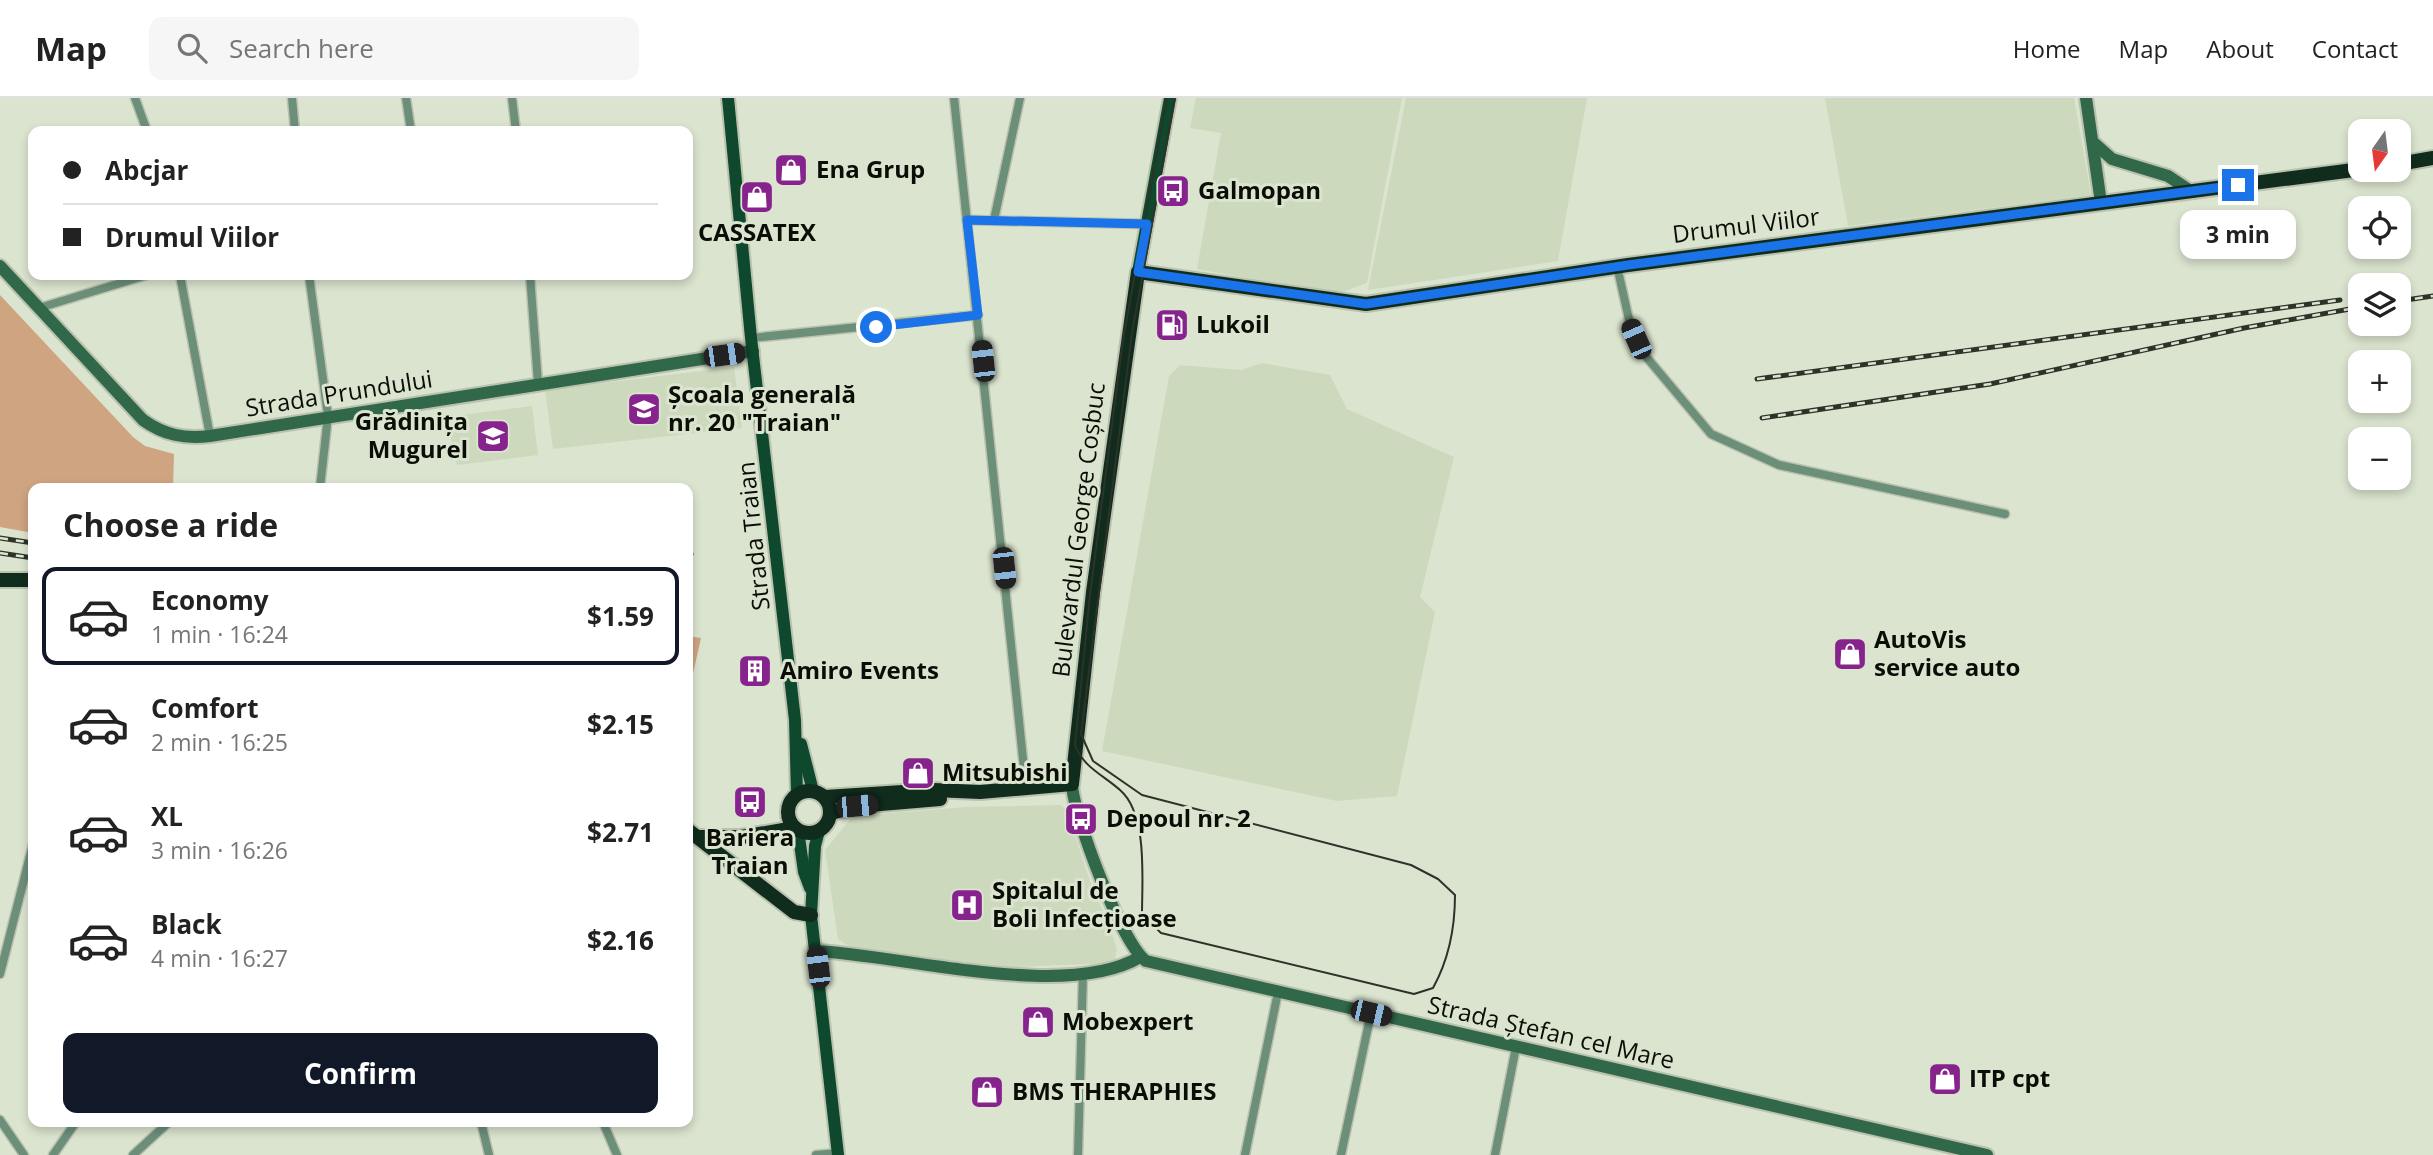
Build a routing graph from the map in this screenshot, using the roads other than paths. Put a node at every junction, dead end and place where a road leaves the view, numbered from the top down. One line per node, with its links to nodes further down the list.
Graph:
1 (135, 98): 10 (street)
2 (292, 98): 11 (street)
3 (406, 98): 12 (street)
4 (512, 98): 13 (street)
5 (728, 98): 32 (main road, Strada Traian)
6 (954, 98): 20 (street)
7 (1020, 98): 21 (street)
8 (1170, 98): 22 (main road, Bulevardul George Coșbuc)
9 (2086, 98): 14 (street)
10 (145, 126)
11 (295, 126)
12 (410, 126)
13 (515, 126)
14 (2094, 142): 18 (street); 19 (street)
15 (2433, 158): 16 (highway)
16 (2412, 162)
17 (2348, 171): 18 (highway, Drumul Viilor)
18 (2192, 192): 19 (highway, Drumul Viilor)
19 (2101, 203): 24 (highway, Drumul Viilor)
20 (967, 220): 21 (street); 31 (street)
21 (994, 220): 22 (street)
22 (1147, 224): 25 (main road, Bulevardul George Coșbuc)
23 (0, 266): 30 (street, Strada Prundului)
24 (1617, 266): 25 (highway, Drumul Viilor); 37 (street)
25 (1138, 272): 41 (highway, Bulevardul George Coșbuc)
26 (131, 280): 30 (street)
27 (181, 280): 35 (street)
28 (310, 280): 34 (street)
29 (530, 280): 33 (street)
30 (39, 308): 35 (street, Strada Prundului)
31 (978, 315): 32 (street, Strada Prundului); 42 (street)
32 (752, 345): 33 (street, Strada Prundului); 40 (main road, Strada Traian)
33 (538, 383): 34 (street, Strada Prundului)
34 (328, 416): 35 (street, Strada Prundului); 36 (street)
35 (210, 436)
36 (321, 483)
37 (2005, 514)
38 (0, 580): 39 (highway)
39 (28, 580)
40 (795, 720): 44 (main road, Strada Traian); 45 (main road, Strada Traian)
41 (1072, 784): 42 (highway); 57 (street, Bulevardul George Coșbuc)
42 (1026, 788): 43 (highway)
43 (980, 792): 45 (highway); 47 (highway)
44 (797, 794): 45 (highway); 46 (highway)
45 (819, 794): 47 (highway)
46 (788, 813): 48 (highway); 49 (highway)
47 (831, 813): 50 (highway)
48 (796, 829): 49 (highway); 50 (highway); 54 (main road)
49 (770, 831): 51 (highway)
50 (819, 831): 54 (main road)
51 (693, 834)
52 (693, 835): 55 (highway)
53 (28, 864): 59 (street)
54 (811, 889): 55 (main road)
55 (811, 915): 56 (main road)
56 (816, 951): 58 (street); 68 (main road)
57 (1140, 957): 58 (street); 60 (street, Strada Ștefan cel Mare)
58 (1083, 973): 75 (street)
59 (0, 974)
60 (1278, 992): 61 (street, Strada Ștefan cel Mare); 76 (street)
61 (1371, 1013): 62 (street, Strada Ștefan cel Mare); 77 (street)
62 (1516, 1046): 78 (street); 79 (street, Strada Ștefan cel Mare)
63 (0, 1120): 69 (street)
64 (73, 1127): 70 (street)
65 (164, 1127): 71 (street)
66 (482, 1127): 72 (street)
67 (605, 1127): 73 (street)
68 (837, 1154): 74 (street)
69 (24, 1155)
70 (53, 1155)
71 (133, 1155)
72 (489, 1155)
73 (617, 1155)
74 (816, 1155)
75 (1078, 1155)
76 (1245, 1155)
77 (1341, 1155)
78 (1495, 1155)
79 (1987, 1155)

